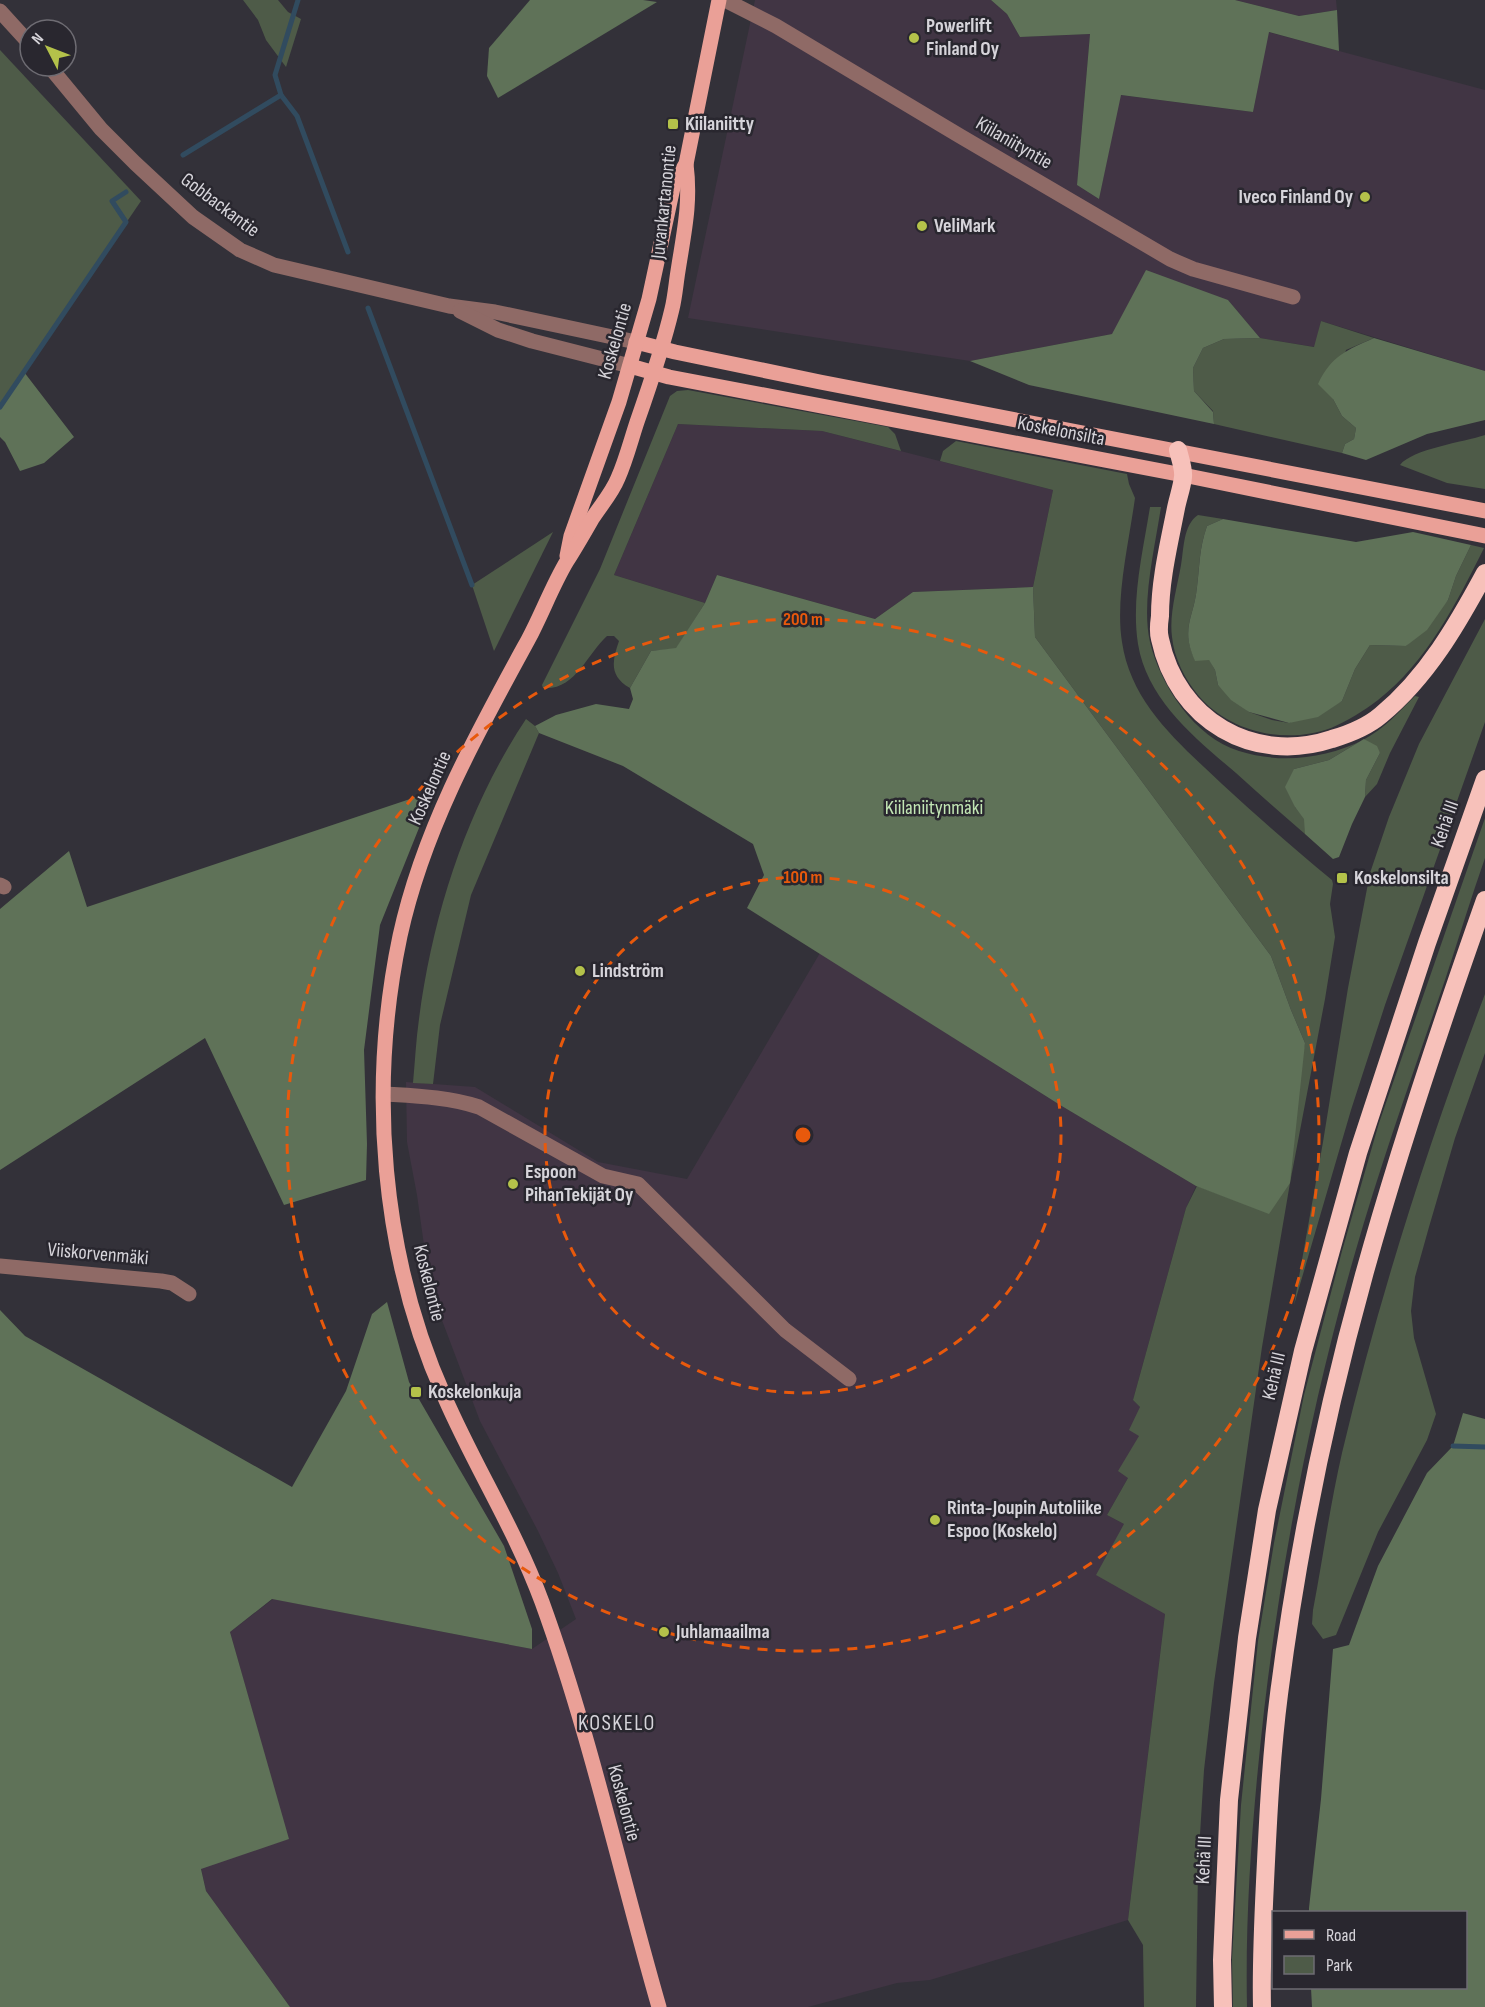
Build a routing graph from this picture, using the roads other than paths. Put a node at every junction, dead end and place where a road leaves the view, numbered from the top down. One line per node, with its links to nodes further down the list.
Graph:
1 (719, 0): 6 (main road, Juvankartanontie)
2 (725, 0): 7 (street, Kiilaniityntie)
3 (0, 11): 4 (street)
4 (18, 31)
5 (59, 78): 8 (street, Gobbackantie)
6 (686, 164): 9 (main road, Koskelontie); 10 (main road, Juvankartanontie)
7 (1293, 297)
8 (449, 306): 9 (street, Gobbackantie); 11 (street, Gobbackantie)
9 (636, 342): 10 (main road, Koskelonsilta); 11 (main road, Koskelontie)
10 (660, 348): 12 (main road, Juvankartanontie); 13 (main road, Koskelonsilta)
11 (630, 366): 12 (main road, Koskelonsilta); 17 (main road, Koskelontie)
12 (653, 372): 14 (main road, Koskelonsilta); 17 (main road, Koskelontie)
13 (1178, 450): 14 (highway); 15 (main road, Koskelonsilta)
14 (1184, 475): 16 (main road, Koskelonsilta); 18 (highway)
15 (1481, 510)
16 (1478, 534)
17 (565, 564): 21 (main road, Koskelontie)
18 (1485, 573)
19 (1485, 778): 26 (highway, Kehä III)
20 (1485, 900): 27 (highway)
21 (384, 1094): 24 (street); 25 (main road, Koskelontie)
22 (0, 1266): 23 (street, Viiskorvenmäki)
23 (189, 1294)
24 (849, 1379)
25 (659, 2007)
26 (1223, 2007)
27 (1262, 2007)

